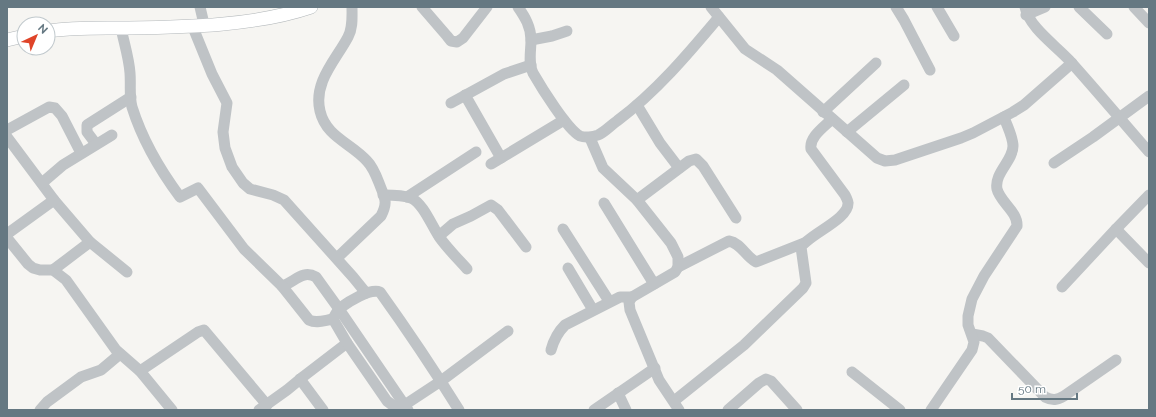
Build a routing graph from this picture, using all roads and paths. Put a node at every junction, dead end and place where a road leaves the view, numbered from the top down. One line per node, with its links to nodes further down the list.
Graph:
1 (200, 7): 16 (street)
2 (311, 7): 16 (main road)
3 (352, 7): 50 (street)
4 (422, 7): 5 (street)
5 (487, 7)
6 (518, 7): 22 (street)
7 (711, 7): 14 (street)
8 (896, 7): 26 (street)
9 (937, 7): 21 (street)
10 (1045, 7): 13 (street)
11 (1079, 7): 20 (street)
12 (1134, 7): 15 (street)
13 (1025, 11): 24 (street)
14 (719, 17): 32 (street); 33 (street)
15 (1149, 23)
16 (198, 25): 17 (main road); 64 (street)
17 (121, 28): 18 (main road); 30 (street)
18 (56, 30)
19 (567, 31): 22 (street)
20 (1107, 34)
21 (954, 36)
22 (531, 40): 25 (street)
23 (876, 63): 33 (street)
24 (1072, 64): 34 (street); 35 (street)
25 (531, 65): 28 (street); 37 (street)
26 (930, 70)
27 (904, 85): 39 (street)
28 (465, 95): 31 (street); 37 (street)
29 (1149, 96): 35 (street)
30 (131, 97): 43 (street); 72 (street)
31 (450, 103)
32 (637, 106): 42 (street); 48 (street)
33 (823, 112): 36 (street)
34 (1004, 117): 39 (street); 81 (street)
35 (1119, 118): 45 (street); 47 (street)
36 (832, 119): 39 (street); 62 (street)
37 (564, 120): 42 (street)
38 (7, 130): 46 (street)
39 (847, 132)
40 (112, 135): 43 (street)
41 (7, 138): 49 (street)
42 (590, 138): 54 (street)
43 (96, 144): 46 (street)
44 (476, 152): 52 (street)
45 (1149, 152)
46 (81, 154): 49 (street)
47 (1054, 163)
48 (679, 168): 54 (street); 56 (street)
49 (42, 183): 53 (street)
50 (383, 194): 52 (street); 64 (street)
51 (1149, 195): 58 (street)
52 (407, 197): 59 (street)
53 (54, 200): 60 (street); 61 (street)
54 (637, 200): 66 (street)
55 (604, 203): 71 (street)
56 (736, 218)
57 (563, 229): 76 (street)
58 (1116, 229): 65 (street); 73 (street)
59 (439, 236): 63 (street); 68 (street)
60 (8, 239): 69 (street)
61 (90, 242): 69 (street); 70 (street)
62 (804, 243): 66 (street); 92 (street)
63 (526, 247)
64 (336, 258): 74 (street)
65 (1149, 263)
66 (678, 266): 71 (street)
67 (568, 268): 78 (street)
68 (467, 269)
69 (53, 270): 84 (street)
70 (127, 272)
71 (654, 284): 75 (street)
72 (282, 286): 77 (street); 79 (street)
73 (1062, 287)
74 (366, 293): 77 (street); 90 (street)
75 (632, 297): 76 (street); 86 (street)
76 (609, 301): 78 (street)
77 (339, 309): 79 (street); 94 (street)
78 (593, 310): 83 (street)
79 (333, 319): 82 (street)
80 (508, 331): 90 (street)
81 (972, 334): 85 (street); 104 (street)
82 (347, 343): 89 (street); 94 (street)
83 (551, 350)
84 (120, 354): 87 (street); 95 (street)
85 (1116, 360)
86 (655, 368): 91 (street); 92 (street)
87 (140, 371): 93 (street); 96 (street)
88 (852, 372): 103 (street)
89 (300, 379): 93 (street); 97 (street)
90 (441, 381): 94 (street); 98 (street)
91 (618, 393): 99 (street); 100 (street)
92 (676, 406)
93 (263, 408)
94 (406, 408)
95 (40, 410)
96 (172, 410)
97 (323, 410)
98 (459, 410)
99 (594, 410)
100 (626, 410)
101 (728, 410): 102 (street)
102 (797, 410)
103 (900, 410)
104 (931, 410)

